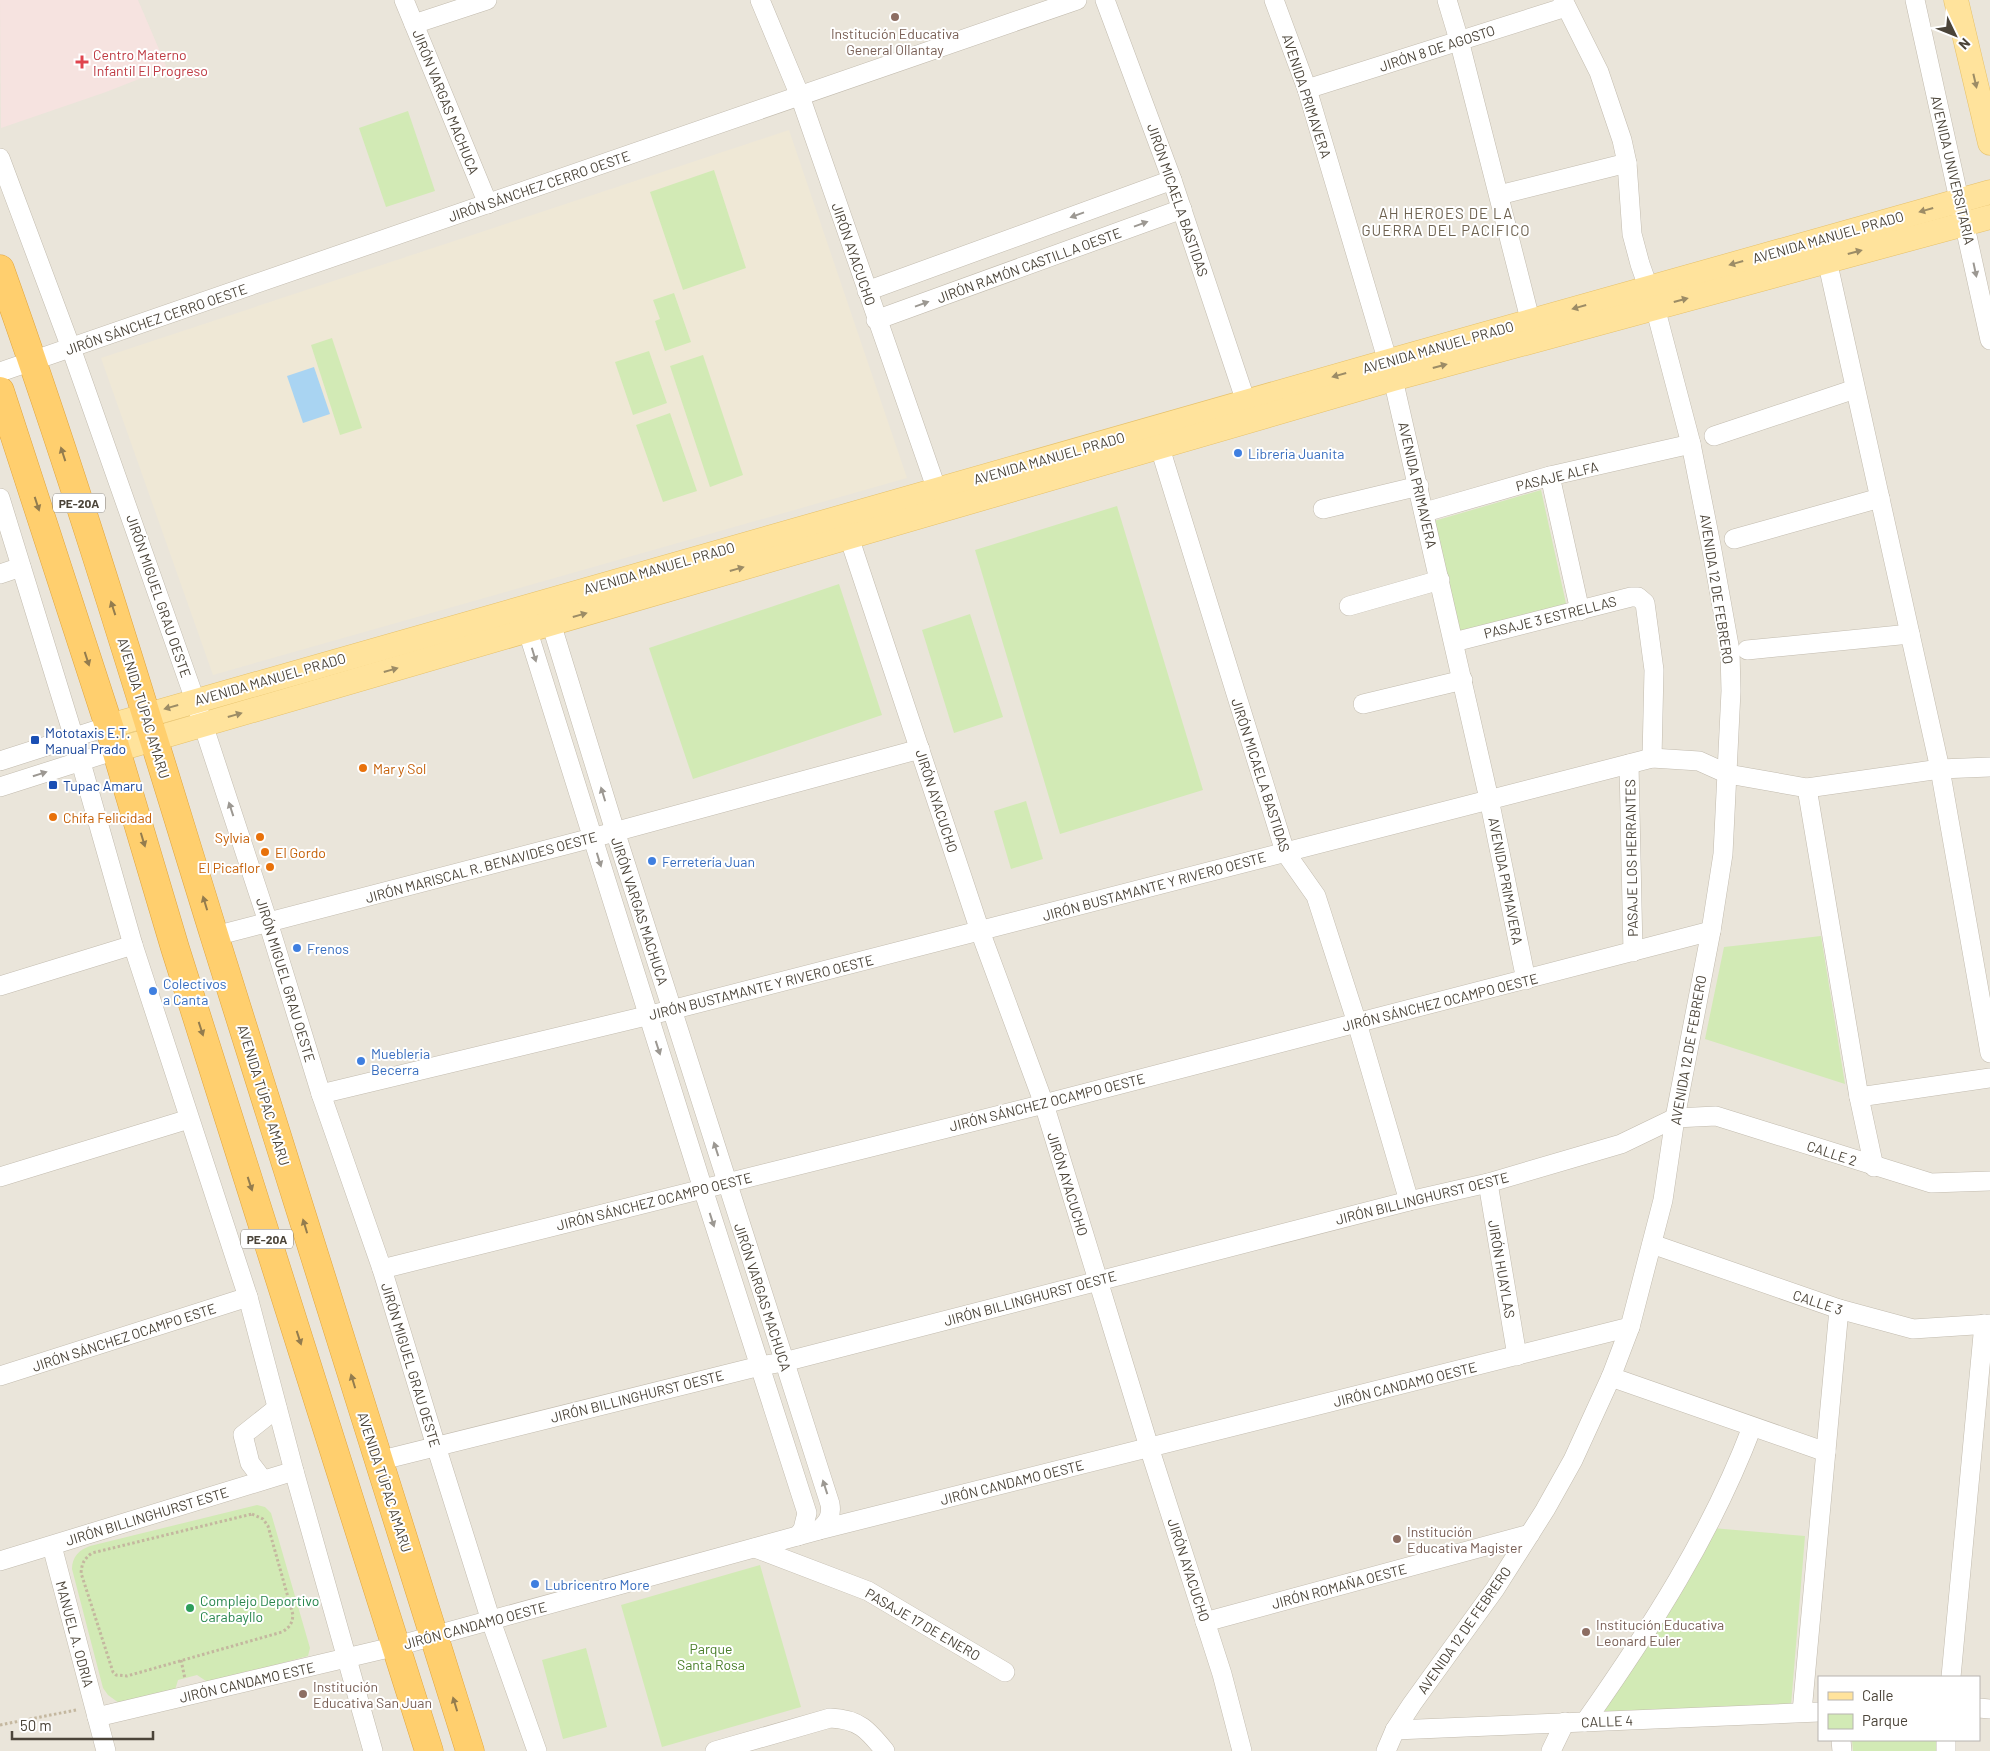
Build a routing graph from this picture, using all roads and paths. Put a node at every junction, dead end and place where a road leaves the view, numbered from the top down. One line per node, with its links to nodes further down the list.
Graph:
1 (404, 0): 11 (street, JIRÓN VARGAS MACHUCA)
2 (487, 0): 11 (street)
3 (760, 0): 14 (street, JIRÓN AYACUCHO)
4 (1078, 0): 14 (street, JIRÓN SÁNCHEZ CERRO OESTE)
5 (1105, 0): 18 (street, JIRÓN MICAELA BASTIDAS)
6 (1274, 0): 13 (street, AVENIDA PRIMAVERA)
7 (1447, 0): 12 (street)
8 (1915, 0): 23 (street, AVENIDA UNIVERSITARIA)
9 (1956, 0): 15 (main road, one-way to 15)
10 (1564, 3): 12 (street, JIRÓN 8 DE AGOSTO); 17 (street, AVENIDA 12 DE FEBRERO)
11 (414, 24): 21 (street, JIRÓN VARGAS MACHUCA)
12 (1459, 40): 13 (street, JIRÓN 8 DE AGOSTO); 20 (street)
13 (1307, 89): 34 (street, AVENIDA PRIMAVERA)
14 (800, 96): 21 (street, JIRÓN SÁNCHEZ CERRO OESTE); 27 (street, JIRÓN AYACUCHO)
15 (1990, 143)
16 (0, 158): 32 (street, JIRÓN MIGUEL GRAU OESTE)
17 (1627, 163): 20 (street); 28 (street, AVENIDA 12 DE FEBRERO)
18 (1172, 180): 22 (street, JIRÓN MICAELA BASTIDAS); 27 (street, one-way to 27)
19 (1990, 192): 23 (main road, AVENIDA MANUEL PRADO)
20 (1499, 195): 30 (street)
21 (488, 204): 32 (street, JIRÓN SÁNCHEZ CERRO OESTE)
22 (1182, 209): 29 (street, JIRÓN RAMÓN CASTILLA OESTE, one-way to 22); 38 (street, JIRÓN MICAELA BASTIDAS)
23 (1962, 212): 24 (main road, AVENIDA MANUEL PRADO); 25 (main road, AVENIDA MANUEL PRADO, one-way to 23); 28 (main road, AVENIDA MANUEL PRADO, one-way to 28); 31 (street, AVENIDA UNIVERSITARIA, one-way to 31)
24 (1990, 217)
25 (1827, 260): 28 (main road, AVENIDA MANUEL PRADO, one-way to 25); 36 (street)
26 (0, 269): 33 (highway, AVENIDA TÚPAC AMARU / PE-20A)
27 (867, 290): 29 (street, JIRÓN AYACUCHO)
28 (1652, 297): 30 (main road, AVENIDA MANUEL PRADO); 41 (street, AVENIDA 12 DE FEBRERO)
29 (876, 320): 46 (street, JIRÓN AYACUCHO)
30 (1533, 330): 34 (main road, AVENIDA MANUEL PRADO)
31 (1990, 340)
32 (71, 348): 33 (street, JIRÓN SÁNCHEZ CERRO OESTE); 62 (street, JIRÓN MIGUEL GRAU OESTE)
33 (33, 361): 35 (street, JIRÓN SÁNCHEZ CERRO OESTE); 65 (highway, AVENIDA TÚPAC AMARU / PE-20A, one-way to 33)
34 (1391, 370): 38 (main road, AVENIDA MANUEL PRADO, one-way to 38); 40 (main road, AVENIDA MANUEL PRADO); 43 (street, AVENIDA PRIMAVERA)
35 (0, 372)
36 (1855, 389): 39 (street); 45 (street)
37 (0, 391): 67 (highway, PE-20A, one-way to 67)
38 (1246, 402): 40 (main road, AVENIDA MANUEL PRADO)
39 (1714, 436)
40 (1156, 437): 46 (main road, AVENIDA MANUEL PRADO); 81 (street, JIRÓN MICAELA BASTIDAS)
41 (1690, 444): 42 (street, PASAJE ALFA); 75 (street, AVENIDA 12 DE FEBRERO)
42 (1550, 476): 48 (street, PASAJE ALFA); 55 (street)
43 (1419, 486): 47 (street); 48 (street, AVENIDA PRIMAVERA)
44 (0, 498): 51 (street)
45 (1880, 498): 50 (street); 58 (street)
46 (940, 500): 49 (main road, AVENIDA MANUEL PRADO); 56 (main road, AVENIDA MANUEL PRADO)
47 (1323, 509)
48 (1425, 512): 53 (street, AVENIDA PRIMAVERA)
49 (849, 537): 56 (main road, AVENIDA MANUEL PRADO, one-way to 49); 68 (street, JIRÓN AYACUCHO)
50 (1734, 538)
51 (21, 567): 52 (street); 66 (street)
52 (0, 574)
53 (1440, 580): 54 (street); 59 (street, AVENIDA PRIMAVERA)
54 (1349, 606)
55 (1580, 611): 59 (street, PASAJE 3 ESTRELLAS); 69 (street, PASAJE 3 ESTRELLAS)
56 (548, 612): 57 (main road, AVENIDA MANUEL PRADO); 79 (street, JIRÓN VARGAS MACHUCA, one-way to 56)
57 (524, 619): 62 (main road, AVENIDA MANUEL PRADO); 64 (main road, AVENIDA MANUEL PRADO, one-way to 57); 80 (street, JIRÓN VARGAS MACHUCA, one-way to 80)
58 (1910, 634): 60 (street); 74 (street)
59 (1454, 642): 61 (street, AVENIDA PRIMAVERA)
60 (1746, 650)
61 (1463, 680): 63 (street); 78 (street, AVENIDA PRIMAVERA)
62 (195, 700): 64 (street, JIRÓN MIGUEL GRAU OESTE); 65 (main road, AVENIDA MANUEL PRADO, one-way to 65)
63 (1363, 704)
64 (203, 724): 65 (main road, AVENIDA MANUEL PRADO); 82 (street, JIRÓN MIGUEL GRAU OESTE, one-way to 64)
65 (151, 726): 67 (main road, AVENIDA MANUEL PRADO); 85 (highway, AVENIDA TÚPAC AMARU / PE-20A, one-way to 65)
66 (74, 738): 67 (street); 70 (street); 71 (street)
67 (112, 738): 71 (street); 137 (highway, PE-20A, one-way to 137)
68 (920, 749): 79 (street, JIRÓN MARISCAL R. BENAVIDES OESTE); 83 (street, JIRÓN AYACUCHO)
69 (1652, 758): 72 (street, JIRÓN BUSTAMANTE Y RIVERO OESTE); 75 (street, JIRÓN BUSTAMANTE Y RIVERO OESTE)
70 (0, 761)
71 (81, 761): 76 (street, one-way to 71); 86 (street)
72 (1629, 764): 78 (street, JIRÓN BUSTAMANTE Y RIVERO OESTE); 87 (street, PASAJE LOS HERRANTES)
73 (1990, 767): 74 (street, JIRÓN BUSTAMANTE Y RIVERO OESTE)
74 (1940, 770): 77 (street, JIRÓN BUSTAMANTE Y RIVERO OESTE); 93 (street)
75 (1728, 774): 77 (street, JIRÓN BUSTAMANTE Y RIVERO OESTE); 84 (street, AVENIDA 12 DE FEBRERO)
76 (0, 787)
77 (1807, 788): 96 (street)
78 (1489, 799): 81 (street, JIRÓN BUSTAMANTE Y RIVERO OESTE); 88 (street, AVENIDA PRIMAVERA)
79 (615, 831): 80 (street, JIRÓN MARISCAL R. BENAVIDES OESTE); 90 (street, JIRÓN VARGAS MACHUCA)
80 (592, 838): 82 (street, JIRÓN MARISCAL R. BENAVIDES OESTE); 91 (street, JIRÓN VARGAS MACHUCA, one-way to 91)
81 (1285, 852): 83 (street, JIRÓN BUSTAMANTE Y RIVERO OESTE); 92 (street, JIRÓN MICAELA BASTIDAS)
82 (268, 922): 85 (street, JIRÓN MARISCAL R. BENAVIDES OESTE); 95 (street, JIRÓN MIGUEL GRAU OESTE)
83 (980, 931): 90 (street, JIRÓN BUSTAMANTE Y RIVERO OESTE); 97 (street, JIRÓN AYACUCHO)
84 (1711, 931): 87 (street, JIRÓN SÁNCHEZ OCAMPO OESTE); 98 (street, AVENIDA 12 DE FEBRERO)
85 (214, 936): 124 (highway, AVENIDA TÚPAC AMARU / PE-20A, one-way to 85)
86 (133, 945): 89 (street); 99 (street)
87 (1633, 952): 88 (street, JIRÓN SÁNCHEZ OCAMPO OESTE)
88 (1526, 980): 92 (street, JIRÓN SÁNCHEZ OCAMPO OESTE)
89 (0, 986)
90 (671, 1010): 91 (street, JIRÓN BUSTAMANTE Y RIVERO OESTE); 103 (street, JIRÓN VARGAS MACHUCA, one-way to 90)
91 (648, 1015): 95 (street, JIRÓN BUSTAMANTE Y RIVERO OESTE); 105 (street, JIRÓN VARGAS MACHUCA, one-way to 105)
92 (1357, 1023): 97 (street, JIRÓN SÁNCHEZ OCAMPO OESTE); 106 (street, JIRÓN MICAELA BASTIDAS)
93 (1990, 1053)
94 (1990, 1078): 96 (street)
95 (321, 1094): 108 (street, JIRÓN MIGUEL GRAU OESTE)
96 (1859, 1097): 100 (street)
97 (1044, 1104): 103 (street, JIRÓN SÁNCHEZ OCAMPO OESTE); 109 (street, JIRÓN AYACUCHO)
98 (1675, 1118): 100 (street, CALLE 2); 104 (street, JIRÓN BILLINGHURST OESTE); 107 (street, AVENIDA 12 DE FEBRERO)
99 (189, 1119): 101 (street); 110 (street)
100 (1874, 1167): 102 (street, CALLE 2)
101 (0, 1177)
102 (1990, 1181)
103 (726, 1183): 105 (street, JIRÓN SÁNCHEZ OCAMPO OESTE); 115 (street, JIRÓN VARGAS MACHUCA)
104 (1488, 1183): 106 (street, JIRÓN BILLINGHURST OESTE); 114 (street, JIRÓN HUAYLAS)
105 (703, 1189): 108 (street, JIRÓN SÁNCHEZ OCAMPO OESTE); 116 (street, JIRÓN VARGAS MACHUCA, one-way to 116)
106 (1409, 1201): 109 (street, JIRÓN BILLINGHURST OESTE)
107 (1652, 1244): 111 (street, CALLE 3); 113 (street, AVENIDA 12 DE FEBRERO)
108 (382, 1269): 121 (street, JIRÓN MIGUEL GRAU OESTE)
109 (1098, 1280): 115 (street, JIRÓN BILLINGHURST OESTE); 122 (street, JIRÓN AYACUCHO)
110 (248, 1297): 117 (street, JIRÓN SÁNCHEZ OCAMPO ESTE); 119 (street)
111 (1839, 1309): 112 (street, CALLE 3); 123 (street)
112 (1987, 1324): 140 (street)
113 (1630, 1328): 114 (street, JIRÓN CANDAMO OESTE); 118 (street, AVENIDA 12 DE FEBRERO)
114 (1517, 1356): 122 (street, JIRÓN CANDAMO OESTE)
115 (784, 1362): 116 (street, JIRÓN BILLINGHURST OESTE); 127 (street, JIRÓN VARGAS MACHUCA, one-way to 115)
116 (760, 1366): 121 (street, JIRÓN BILLINGHURST OESTE); 129 (street, JIRÓN VARGAS MACHUCA)
117 (0, 1376)
118 (1611, 1376): 120 (street); 128 (street, AVENIDA 12 DE FEBRERO)
119 (277, 1408): 125 (street); 126 (street)
120 (1752, 1427): 123 (street); 144 (street)
121 (436, 1446): 124 (street, JIRÓN BILLINGHURST OESTE); 133 (street, JIRÓN MIGUEL GRAU OESTE)
122 (1150, 1447): 127 (street, JIRÓN CANDAMO OESTE); 134 (street, JIRÓN AYACUCHO)
123 (1826, 1452): 142 (street)
124 (378, 1461): 136 (highway, AVENIDA TÚPAC AMARU / PE-20A)
125 (294, 1471): 126 (street, JIRÓN BILLINGHURST ESTE); 138 (street)
126 (263, 1480): 130 (street, JIRÓN BILLINGHURST ESTE)
127 (819, 1530): 129 (street, JIRÓN CANDAMO OESTE)
128 (1530, 1534): 134 (street, JIRÓN ROMAÑA OESTE); 146 (street, AVENIDA 12 DE FEBRERO)
129 (798, 1536): 131 (street, JIRÓN CANDAMO OESTE)
130 (52, 1546): 132 (street, JIRÓN BILLINGHURST ESTE); 141 (street, MANUEL A. ODRIA)
131 (755, 1548): 133 (street, JIRÓN CANDAMO OESTE); 139 (street, PASAJE 17 DE ENERO)
132 (0, 1561)
133 (491, 1621): 136 (street, JIRÓN CANDAMO OESTE); 151 (street, JIRÓN MIGUEL GRAU OESTE)
134 (1205, 1622): 154 (street, JIRÓN AYACUCHO)
135 (282, 1632): 135 (path)
136 (434, 1637): 137 (street, JIRÓN CANDAMO OESTE); 150 (highway, AVENIDA TÚPAC AMARU / PE-20A, one-way to 136)
137 (396, 1646): 138 (street, JIRÓN CANDAMO ESTE); 149 (highway, PE-20A)
138 (347, 1658): 141 (street, JIRÓN CANDAMO ESTE); 148 (street)
139 (1005, 1672)
140 (1951, 1676)
141 (96, 1712): 145 (path); 147 (street, MANUEL A. ODRIA)
142 (1810, 1712): 144 (street, CALLE 4)
143 (1565, 1722): 144 (street, CALLE 4); 146 (street, CALLE 4); 156 (street)
144 (1585, 1722)
145 (0, 1725)
146 (1395, 1730): 155 (street, AVENIDA 12 DE FEBRERO)
147 (106, 1751)
148 (373, 1751)
149 (429, 1751)
150 (470, 1751)
151 (537, 1751)
152 (715, 1751): 153 (street)
153 (886, 1751)
154 (1242, 1751)
155 (1386, 1751)
156 (1551, 1751)

